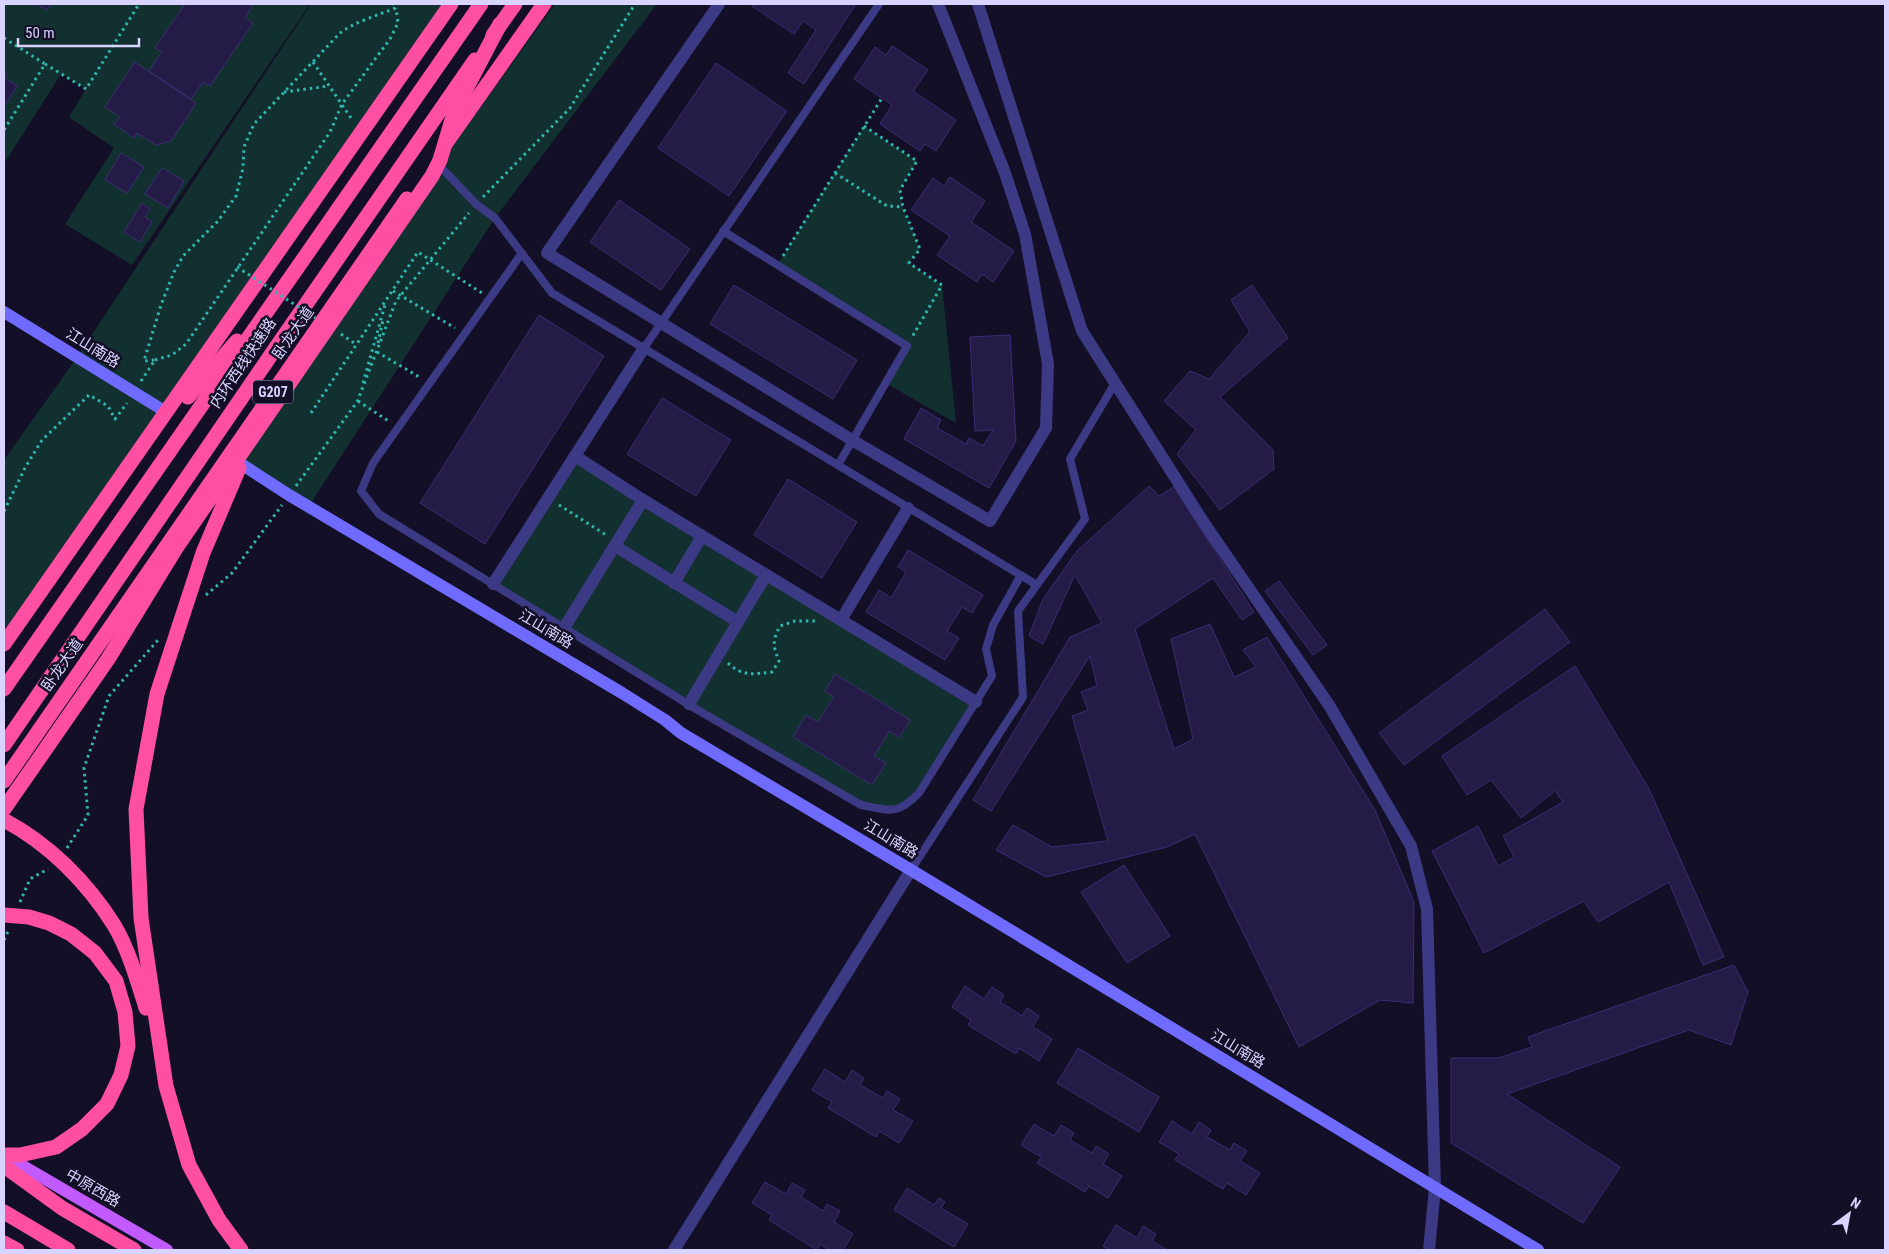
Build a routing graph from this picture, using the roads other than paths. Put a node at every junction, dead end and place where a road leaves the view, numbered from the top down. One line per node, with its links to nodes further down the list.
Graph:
1 (451, 4): 18 (highway)
2 (480, 4): 13 (highway, 内环西线快速路)
3 (515, 4): 9 (highway, 内环西线快速路)
4 (544, 4): 10 (highway, 卧龙大道 / G207)
5 (719, 4): 15 (street)
6 (878, 4): 11 (lane)
7 (938, 4): 20 (street)
8 (978, 4): 17 (street)
9 (500, 24): 19 (highway, bridge); 41 (highway, 内环西线快速路, bridge)
10 (434, 160): 12 (lane); 21 (highway, 卧龙大道 / G207)
11 (723, 232): 15 (lane); 20 (lane)
12 (522, 253): 16 (lane); 31 (lane)
13 (281, 291): 37 (highway); 38 (highway, 内环西线快速路)
14 (4, 312): 18 (street, 江山南路)
15 (661, 323): 16 (lane); 20 (street)
16 (644, 348): 22 (street); 23 (lane)
17 (1115, 383): 32 (lane); 50 (street)
18 (166, 412): 36 (highway)
19 (254, 436): 43 (highway, bridge); 47 (highway, bridge)
20 (852, 440): 23 (lane)
21 (229, 456): 42 (highway, 卧龙大道 / G207); 45 (street, 江山南路)
22 (575, 456): 24 (street); 31 (street)
23 (838, 465): 25 (lane)
24 (643, 500): 26 (street); 27 (street)
25 (908, 508): 29 (lane); 33 (street)
26 (702, 536): 28 (street); 30 (street)
27 (616, 544): 30 (street); 35 (street)
28 (766, 575): 33 (street); 34 (street)
29 (1020, 575): 32 (lane); 39 (lane)
30 (674, 583): 34 (street)
31 (493, 584): 35 (lane)
32 (1037, 585): 45 (lane)
33 (841, 620): 39 (street)
34 (738, 622): 40 (street)
35 (564, 628): 40 (lane)
36 (4, 644)
37 (4, 651)
38 (4, 689)
39 (976, 702): 40 (lane)
40 (688, 704)
41 (4, 745)
42 (4, 781)
43 (4, 809)
44 (4, 820): 47 (highway, bridge)
45 (911, 870): 50 (street, 江山南路); 58 (street)
46 (8, 919): 48 (highway, bridge)
47 (161, 1062): 57 (highway, bridge)
48 (4, 1155): 56 (main road, 中原西路)
49 (4, 1166): 55 (highway)
50 (1435, 1188): 59 (street); 60 (street, 江山南路)
51 (4, 1212): 54 (highway)
52 (4, 1242): 53 (highway)
53 (17, 1250)
54 (68, 1250)
55 (134, 1250)
56 (167, 1250)
57 (241, 1250)
58 (674, 1250)
59 (1429, 1250)
60 (1538, 1250)

